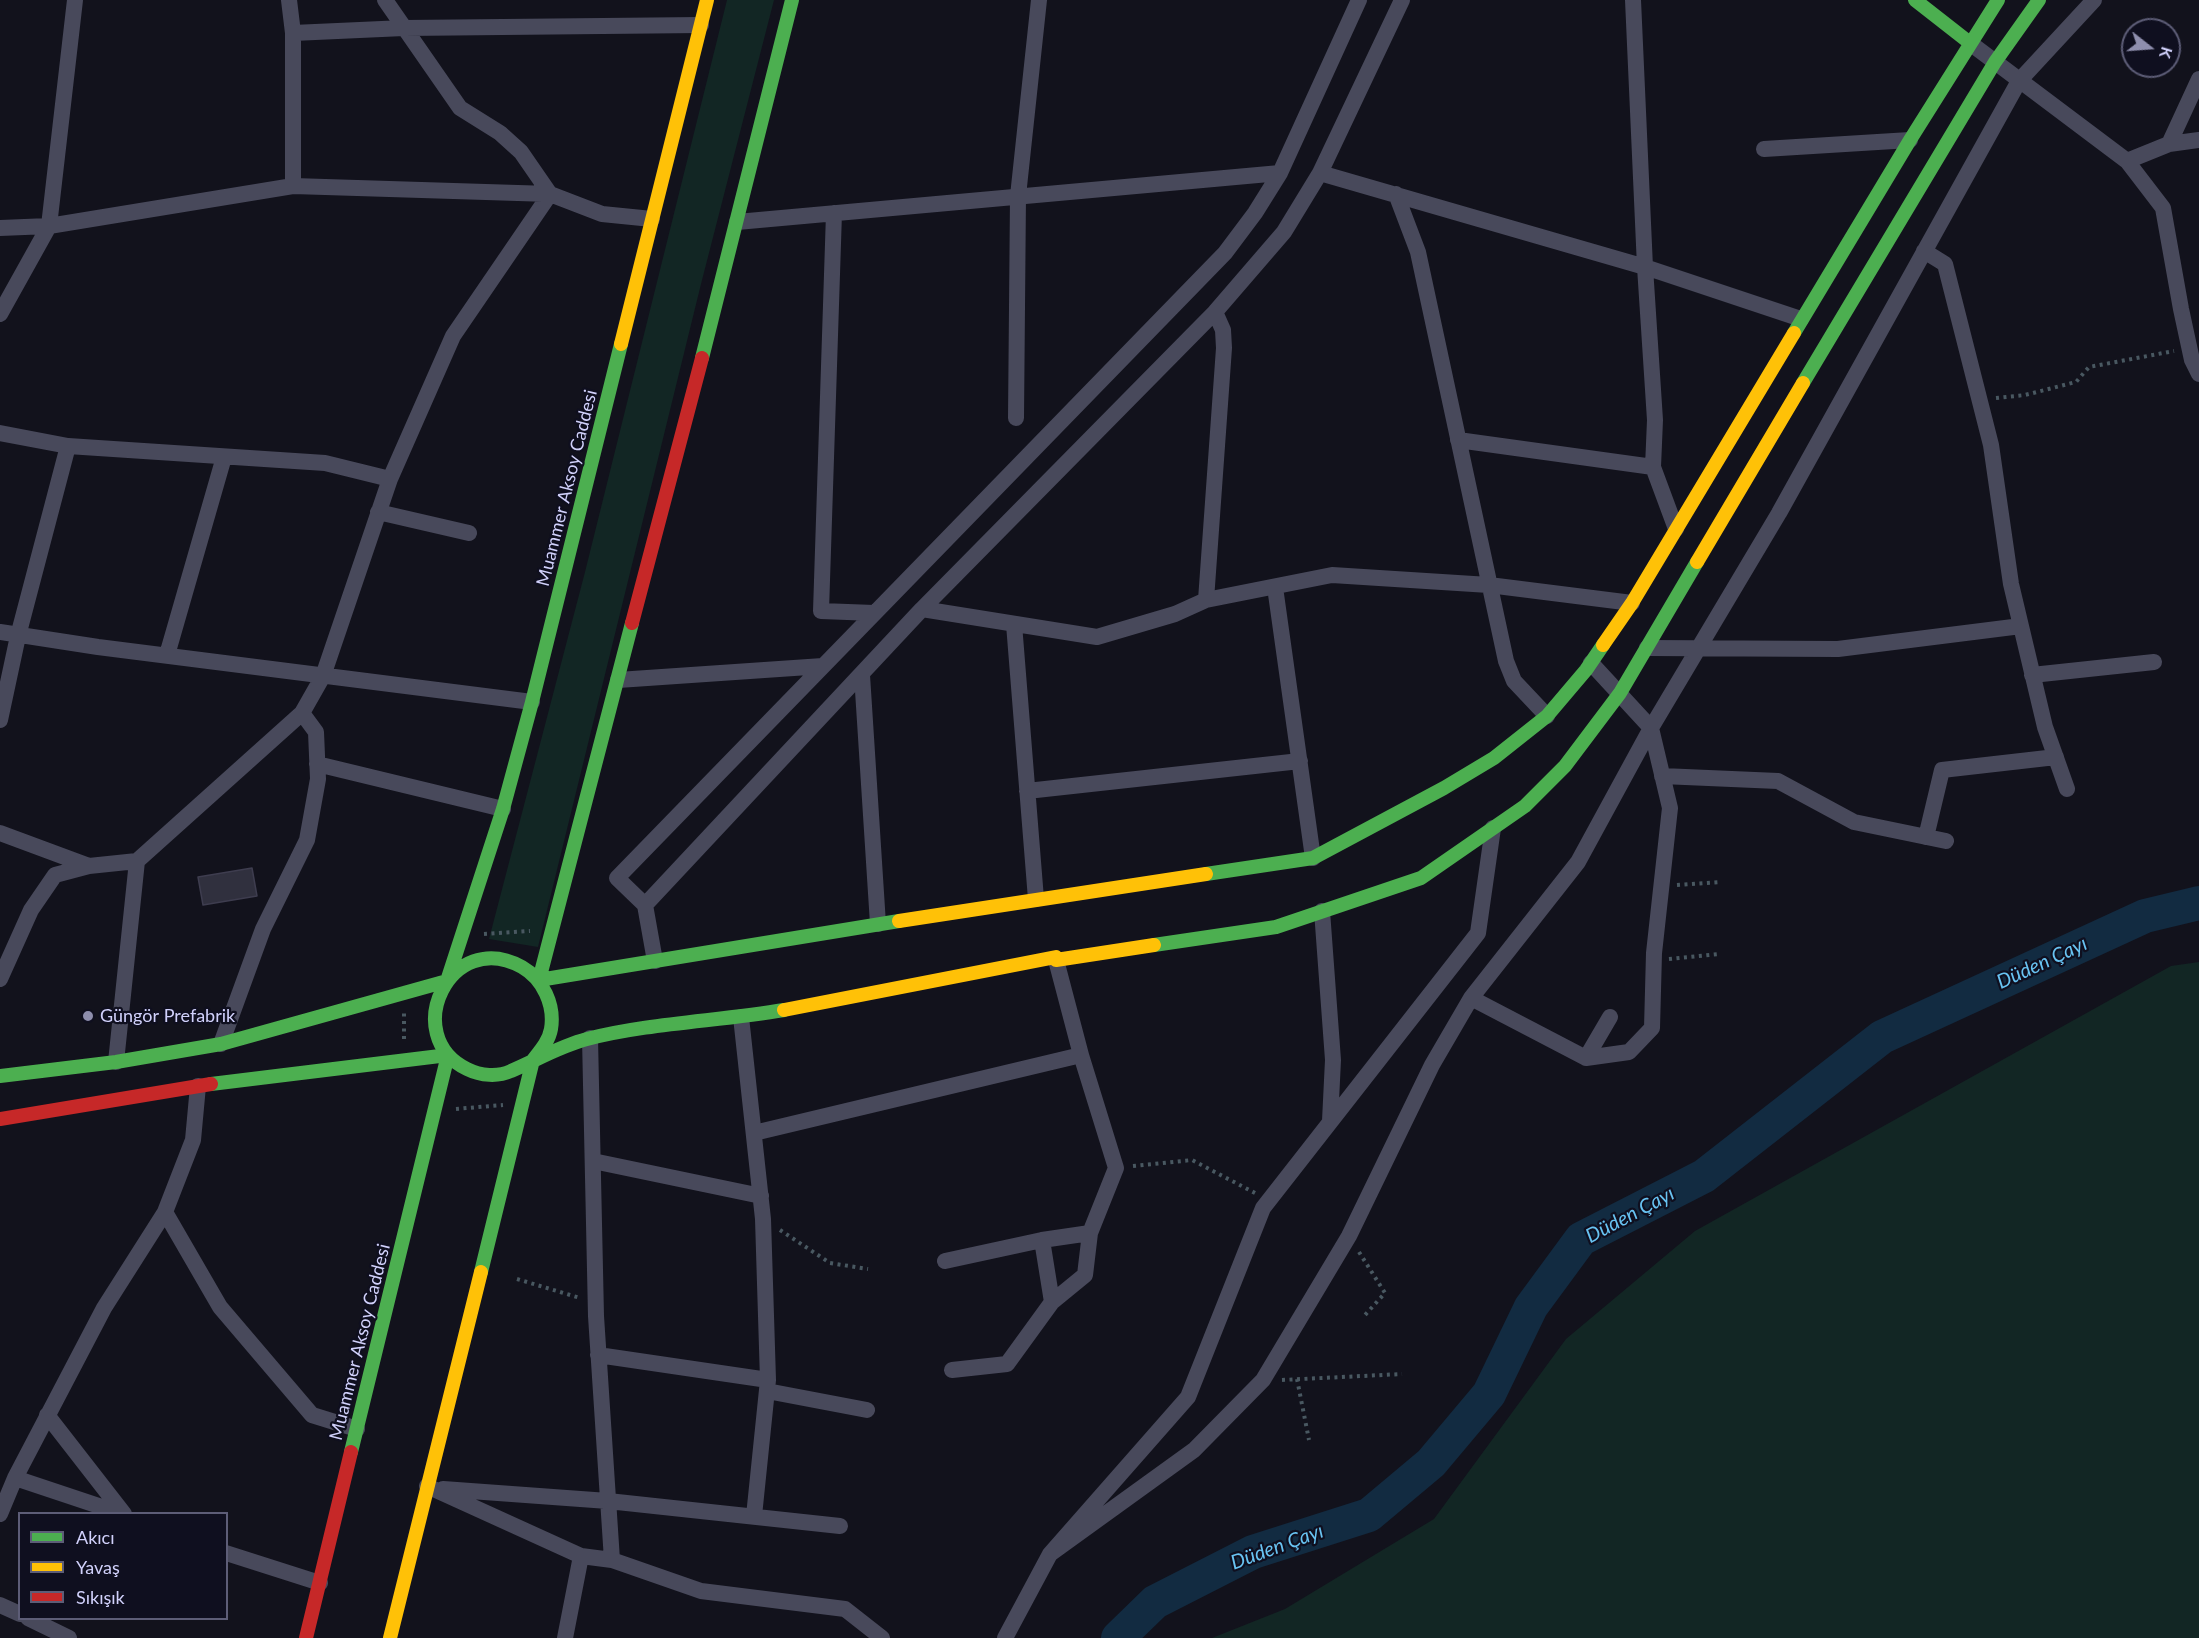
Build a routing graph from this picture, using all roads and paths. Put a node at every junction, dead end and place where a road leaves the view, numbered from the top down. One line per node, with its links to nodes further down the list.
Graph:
1 (75, 0): 35 (street)
2 (289, 0): 16 (street)
3 (385, 0): 15 (street)
4 (707, 0): 14 (main road, Muammer Aksoy Caddesi)
5 (792, 0): 34 (main road)
6 (1039, 0): 31 (street)
7 (1359, 0): 26 (street)
8 (1402, 0): 27 (street)
9 (1633, 0): 38 (street)
10 (1915, 0): 17 (main road)
11 (1998, 0): 17 (main road)
12 (2039, 0): 18 (main road)
13 (2094, 0): 20 (street)
14 (700, 25): 15 (street); 33 (main road, Muammer Aksoy Caddesi)
15 (404, 28): 16 (street); 29 (street)
16 (293, 33): 28 (street)
17 (1970, 43): 18 (street); 21 (main road)
18 (1995, 62): 20 (street); 65 (main road)
19 (2199, 79): 23 (street)
20 (2019, 81): 25 (street); 37 (street)
21 (1910, 140): 24 (street); 41 (main road)
22 (2199, 140): 23 (street)
23 (2169, 144): 25 (street)
24 (1764, 149)
25 (2127, 161): 42 (street)
26 (1280, 173): 31 (street); 60 (street)
27 (1320, 173): 30 (street); 39 (street)
28 (293, 186): 29 (street); 35 (street)
29 (550, 194): 33 (street); 51 (street)
30 (1396, 194): 38 (street); 47 (street)
31 (1018, 196): 32 (street); 45 (street)
32 (834, 213): 34 (street); 60 (street)
33 (652, 219): 76 (main road, Muammer Aksoy Caddesi)
34 (737, 222): 74 (main road)
35 (49, 226): 36 (street); 40 (street)
36 (0, 228)
37 (1924, 251): 44 (street); 66 (street)
38 (1645, 267): 41 (street); 50 (street)
39 (1215, 312): 57 (street); 59 (street)
40 (0, 314)
41 (1801, 319): 53 (main road)
42 (2192, 341): 43 (street); 44 (path)
43 (2199, 374)
44 (1980, 399): 62 (street)
45 (1017, 418)
46 (0, 433): 48 (street)
47 (1458, 440): 50 (street); 55 (street)
48 (68, 446): 49 (street); 64 (street)
49 (224, 456): 51 (street); 67 (street)
50 (1653, 467): 53 (street)
51 (390, 479): 52 (street)
52 (378, 512): 54 (street); 73 (street)
53 (1676, 530): 58 (main road)
54 (469, 533)
55 (1489, 585): 56 (street); 58 (street); 78 (street)
56 (1275, 586): 57 (street); 82 (street)
57 (1206, 600): 61 (street)
58 (1632, 603): 68 (main road)
59 (922, 609): 61 (street); 71 (street)
60 (874, 613): 70 (street)
61 (1014, 624): 86 (street)
62 (2021, 626): 66 (street); 72 (street)
63 (0, 632): 64 (street)
64 (18, 636): 67 (street); 79 (street)
65 (1647, 648): 66 (street); 75 (main road)
66 (1698, 648): 80 (street)
67 (167, 655): 73 (street)
68 (1591, 663): 75 (street); 78 (main road)
69 (2154, 663): 72 (street)
70 (823, 666): 74 (street); 98 (street)
71 (862, 675): 98 (street); 100 (street)
72 (2032, 675): 81 (street)
73 (323, 676): 76 (street); 77 (street)
74 (618, 680): 101 (main road)
75 (1620, 693): 80 (street); 88 (main road)
76 (532, 702): 87 (main road, Muammer Aksoy Caddesi)
77 (302, 713): 83 (street); 93 (street)
78 (1547, 716): 92 (main road)
79 (0, 720)
80 (1651, 728): 84 (street); 111 (street)
81 (2056, 757): 85 (street); 90 (street)
82 (1300, 761): 86 (street); 92 (street)
83 (317, 764): 87 (street); 115 (street)
84 (1662, 776): 90 (street); 96 (street)
85 (2067, 789)
86 (1027, 791): 97 (street)
87 (503, 809): 102 (main road, Muammer Aksoy Caddesi)
88 (1493, 828): 99 (main road); 127 (street)
89 (0, 834): 94 (street)
90 (1926, 837): 91 (street)
91 (1946, 841)
92 (1313, 858): 97 (main road)
93 (137, 861): 94 (street); 121 (street)
94 (89, 866): 107 (street)
95 (1720, 882): 96 (path)
96 (1661, 886): 105 (street)
97 (1035, 899): 100 (main road)
98 (645, 905): 106 (street)
99 (1322, 911): 104 (main road); 127 (street)
100 (878, 924): 106 (main road)
101 (553, 930): 102 (path); 108 (main road)
102 (462, 935): 109 (main road, Muammer Aksoy Caddesi)
103 (1719, 954): 105 (path)
104 (1056, 960): 112 (main road); 117 (street)
105 (1653, 960): 118 (street)
106 (655, 961): 108 (main road)
107 (0, 979)
108 (539, 980): 109 (main road); 120 (main road)
109 (447, 981): 110 (main road); 116 (main road)
110 (404, 994): 115 (main road); 119 (path)
111 (1471, 998): 118 (street); 136 (street)
112 (741, 1017): 114 (main road); 128 (street)
113 (1610, 1017): 118 (street)
114 (590, 1038): 120 (main road); 129 (street)
115 (221, 1044): 121 (main road)
116 (448, 1055): 119 (main road); 120 (main road); 125 (main road, Muammer Aksoy Caddesi)
117 (1081, 1055): 128 (street); 130 (street)
118 (1586, 1058)
119 (404, 1060): 123 (main road)
120 (533, 1060): 124 (main road)
121 (116, 1062): 122 (main road)
122 (0, 1076)
123 (198, 1086): 126 (main road); 133 (street)
124 (522, 1104): 125 (path); 155 (main road)
125 (435, 1111): 152 (main road, Muammer Aksoy Caddesi)
126 (0, 1119)
127 (1330, 1121): 132 (street)
128 (754, 1133): 131 (street)
129 (593, 1161): 131 (street); 142 (street)
130 (1116, 1168): 132 (path); 135 (street)
131 (761, 1196): 134 (street)
132 (1269, 1200): 163 (street)
133 (165, 1212): 151 (street); 152 (street)
134 (763, 1219): 139 (path); 149 (street)
135 (1090, 1233): 137 (street); 141 (street)
136 (1349, 1236): 143 (path); 148 (street)
137 (1042, 1240): 138 (street); 141 (street)
138 (945, 1261)
139 (868, 1269)
140 (517, 1279): 142 (path)
141 (1052, 1302): 145 (street)
142 (596, 1303): 144 (street)
143 (1365, 1315)
144 (598, 1355): 149 (street); 156 (street)
145 (952, 1370)
146 (1402, 1374): 147 (path)
147 (1297, 1379): 148 (path); 153 (path)
148 (1263, 1380): 163 (street)
149 (768, 1386): 150 (street); 160 (street)
150 (867, 1410)
151 (47, 1415): 154 (street); 158 (street)
152 (357, 1429): 166 (main road, Muammer Aksoy Caddesi)
153 (1309, 1440)
154 (15, 1478): 157 (street); 159 (street)
155 (429, 1487): 156 (street); 164 (street); 172 (main road)
156 (608, 1501): 160 (street); 165 (street)
157 (117, 1512)
158 (121, 1512)
159 (0, 1514)
160 (754, 1516): 161 (street)
161 (840, 1526)
162 (228, 1554): 166 (street)
163 (1050, 1554): 175 (street)
164 (581, 1556): 165 (street); 173 (street)
165 (612, 1560): 174 (street)
166 (320, 1583): 171 (main road, Muammer Aksoy Caddesi)
167 (0, 1605): 168 (street)
168 (18, 1613)
169 (32, 1620): 170 (street)
170 (69, 1638)
171 (306, 1638)
172 (390, 1638)
173 (565, 1638)
174 (882, 1638)
175 (1005, 1638)

